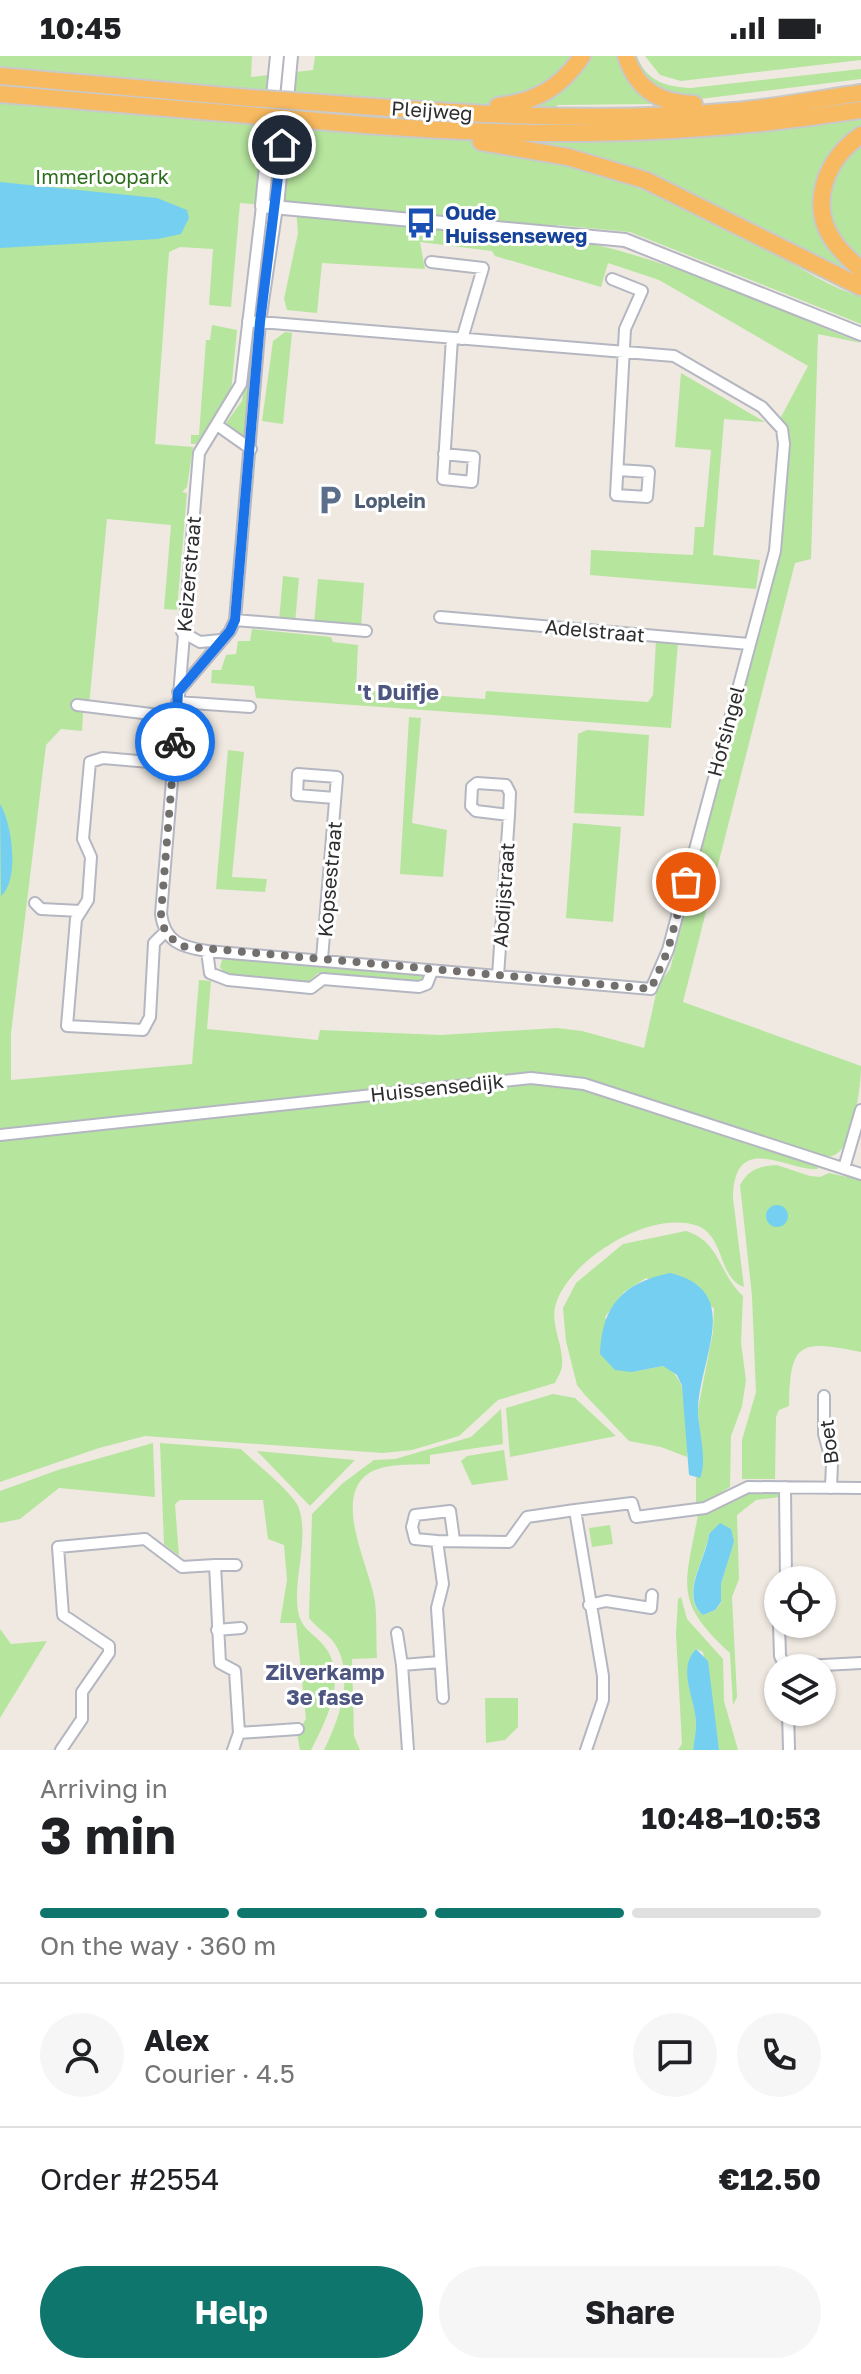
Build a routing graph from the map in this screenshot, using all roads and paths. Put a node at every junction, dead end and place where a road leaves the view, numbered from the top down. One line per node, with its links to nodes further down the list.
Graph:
1 (277, 56): 13 (street)
2 (291, 56): 13 (street)
3 (582, 56): 10 (highway)
4 (626, 56): 9 (highway)
5 (0, 76): 10 (highway, Pleijweg, bridge)
6 (861, 93): 9 (highway, Pleijweg)
7 (0, 94): 11 (highway, Pleijweg, bridge)
8 (861, 110): 11 (highway, Pleijweg)
9 (735, 111): 10 (highway, Pleijweg)
10 (440, 112)
11 (412, 130): 19 (highway)
12 (861, 135): 17 (highway)
13 (275, 143): 14 (street, Keizerstraat); 15 (street, Keizerstraat)
14 (262, 206): 15 (street); 20 (street, Keizerstraat)
15 (277, 207): 21 (street, Keizerstraat); 22 (street)
16 (431, 262): 23 (street)
17 (861, 270)
18 (612, 279): 24 (street)
19 (861, 287)
20 (248, 321): 21 (street, Hofsingel); 25 (street, Keizerstraat)
21 (260, 322): 23 (street, Hofsingel); 26 (street, Keizerstraat)
22 (861, 334)
23 (457, 338): 24 (street, Hofsingel); 27 (street)
24 (626, 352): 28 (street); 34 (street, Hofsingel)
25 (217, 425): 26 (street); 32 (street, Keizerstraat)
26 (251, 449): 30 (street, Keizerstraat)
27 (444, 454)
28 (618, 470)
29 (440, 617): 34 (street, Adelstraat)
30 (235, 620): 31 (street); 33 (street, Keizerstraat)
31 (366, 631)
32 (182, 632): 33 (street); 35 (street, Keizerstraat)
33 (221, 640): 35 (street, Keizerstraat)
34 (749, 644): 48 (street, Hofsingel)
35 (177, 697): 37 (street); 38 (street)
36 (77, 705): 38 (street)
37 (250, 707)
38 (176, 717): 39 (street)
39 (173, 764): 43 (street); 44 (street)
40 (335, 798): 46 (street, Kopsestraat)
41 (509, 815): 48 (street, Abdijstraat)
42 (35, 903): 43 (street)
43 (81, 911): 44 (street)
44 (165, 932): 45 (street, Hofsingel)
45 (207, 951): 46 (street, Hofsingel); 47 (street, Hofsingel)
46 (322, 959): 47 (street, Hofsingel)
47 (432, 971): 48 (street, Hofsingel)
48 (498, 976)
49 (861, 1110): 51 (street)
50 (0, 1135): 51 (street, Huissensedijk)
51 (844, 1168): 52 (street, Huissensedijk)
52 (861, 1174)
53 (824, 1396): 55 (street, Boet)
54 (785, 1487): 55 (street); 57 (street); 62 (street)
55 (831, 1488): 56 (street)
56 (861, 1488)
57 (575, 1510): 58 (street); 64 (street)
58 (454, 1540): 59 (street); 59 (street)
59 (437, 1541): 68 (street)
60 (215, 1565): 61 (street); 66 (street); 77 (street)
61 (236, 1565)
62 (786, 1566)
63 (652, 1595): 64 (street)
64 (589, 1605): 80 (street)
65 (241, 1628): 66 (street)
66 (217, 1630): 75 (street)
67 (397, 1633): 71 (street)
68 (440, 1662): 71 (street); 72 (street)
69 (861, 1663): 70 (street)
70 (836, 1664)
71 (402, 1665): 79 (street)
72 (443, 1698)
73 (788, 1726): 76 (street)
74 (298, 1729): 75 (street)
75 (239, 1733): 78 (street)
76 (789, 1749)
77 (61, 1750)
78 (233, 1750)
79 (408, 1750)
80 (586, 1750)

